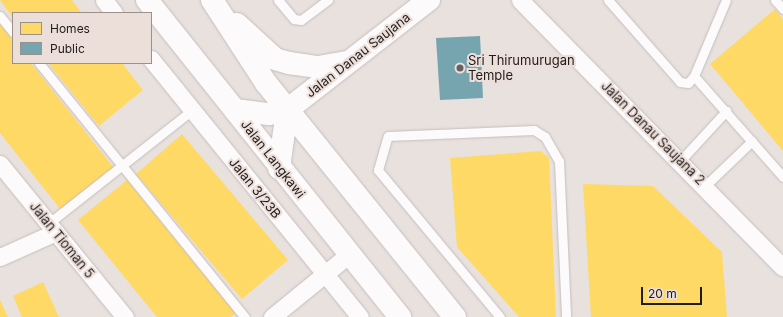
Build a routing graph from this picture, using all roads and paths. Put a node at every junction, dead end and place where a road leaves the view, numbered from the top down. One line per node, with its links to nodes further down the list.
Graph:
1 (104, 0): 12 (street)
2 (147, 0): 20 (street, Jalan Langkawi)
3 (278, 0): 4 (lane)
4 (328, 0)
5 (429, 0): 16 (street, Jalan Danau Saujana)
6 (520, 0): 24 (street, Jalan Danau Saujana 2)
7 (608, 0): 18 (lane)
8 (726, 0): 18 (lane)
9 (775, 0): 11 (lane)
10 (214, 3): 16 (street); 21 (street)
11 (783, 9)
12 (113, 12)
13 (0, 16): 14 (lane)
14 (12, 31)
15 (152, 60): 19 (street, Jalan 3/23B)
16 (351, 61): 21 (street, Jalan Danau Saujana)
17 (40, 64): 26 (lane)
18 (694, 76): 22 (lane)
19 (192, 110): 26 (lane); 34 (street, Jalan 3/23B)
20 (235, 110): 21 (street); 27 (street, Jalan Langkawi)
21 (287, 110): 27 (street); 40 (street)
22 (726, 111): 23 (lane); 24 (lane)
23 (752, 141): 28 (lane); 29 (lane)
24 (681, 160): 29 (street, Jalan Danau Saujana 2)
25 (0, 164): 30 (street, Jalan Tioman 5)
26 (123, 166): 30 (lane); 36 (lane)
27 (279, 168): 31 (street, Jalan Langkawi)
28 (783, 177)
29 (705, 186): 33 (street, Jalan Danau Saujana 2)
30 (52, 228): 32 (street); 35 (street, Jalan Tioman 5)
31 (348, 255): 34 (street); 39 (street, Jalan Langkawi)
32 (0, 257)
33 (783, 268)
34 (323, 273): 37 (street); 38 (street, Jalan 3/23B)
35 (124, 317)
36 (245, 317)
37 (272, 317)
38 (360, 317)
39 (400, 317)
40 (455, 317)
41 (500, 317): 42 (lane)
42 (566, 317)

